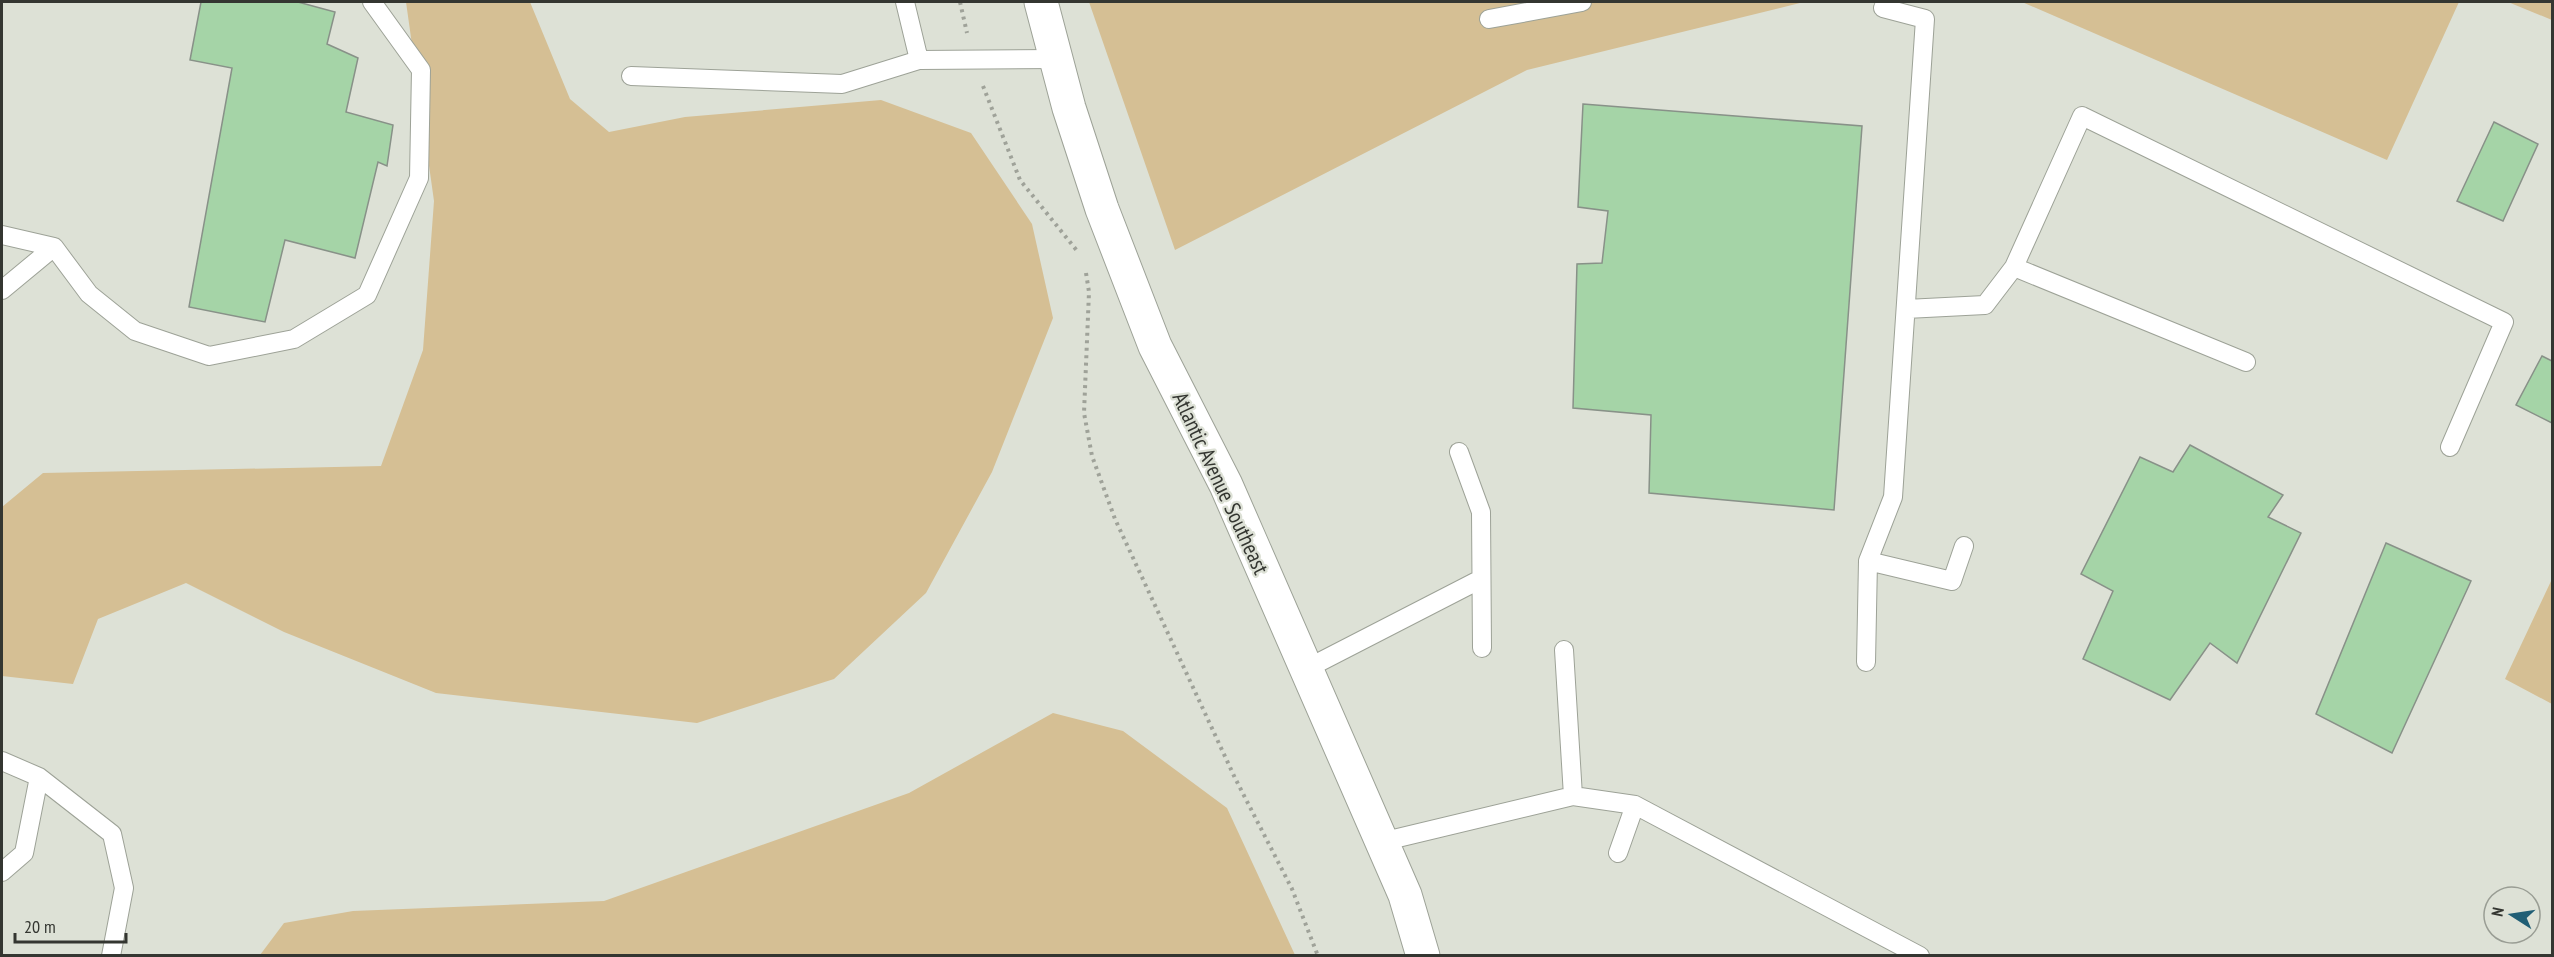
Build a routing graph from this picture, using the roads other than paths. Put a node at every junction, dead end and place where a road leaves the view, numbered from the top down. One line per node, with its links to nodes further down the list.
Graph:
1 (372, 2): 11 (lane)
2 (905, 2): 8 (lane)
3 (1041, 2): 7 (street, Atlantic Avenue Southeast)
4 (1582, 2): 6 (lane)
5 (1883, 8): 14 (lane)
6 (1489, 19)
7 (1056, 59): 8 (lane); 24 (street, Atlantic Avenue Southeast)
8 (919, 60): 9 (lane)
9 (631, 76)
10 (2, 235): 11 (lane)
11 (54, 247): 13 (lane)
12 (2014, 267): 14 (lane); 15 (lane); 16 (lane)
13 (2, 290)
14 (1906, 309): 19 (lane)
15 (2246, 362)
16 (2450, 447)
17 (1459, 452): 20 (lane)
18 (1965, 546): 19 (lane)
19 (1868, 561): 23 (lane)
20 (1481, 579): 21 (lane); 24 (lane)
21 (1482, 648)
22 (1563, 650): 27 (lane)
23 (1866, 662)
24 (1306, 669): 29 (street, Atlantic Avenue Southeast)
25 (2, 761): 26 (lane)
26 (39, 777): 31 (lane); 32 (lane)
27 (1573, 796): 28 (lane); 29 (lane)
28 (1635, 805): 30 (lane); 34 (lane)
29 (1381, 842): 33 (street, Atlantic Avenue Southeast)
30 (1618, 853)
31 (2, 872)
32 (111, 956)
33 (1423, 956)
34 (1920, 956)

